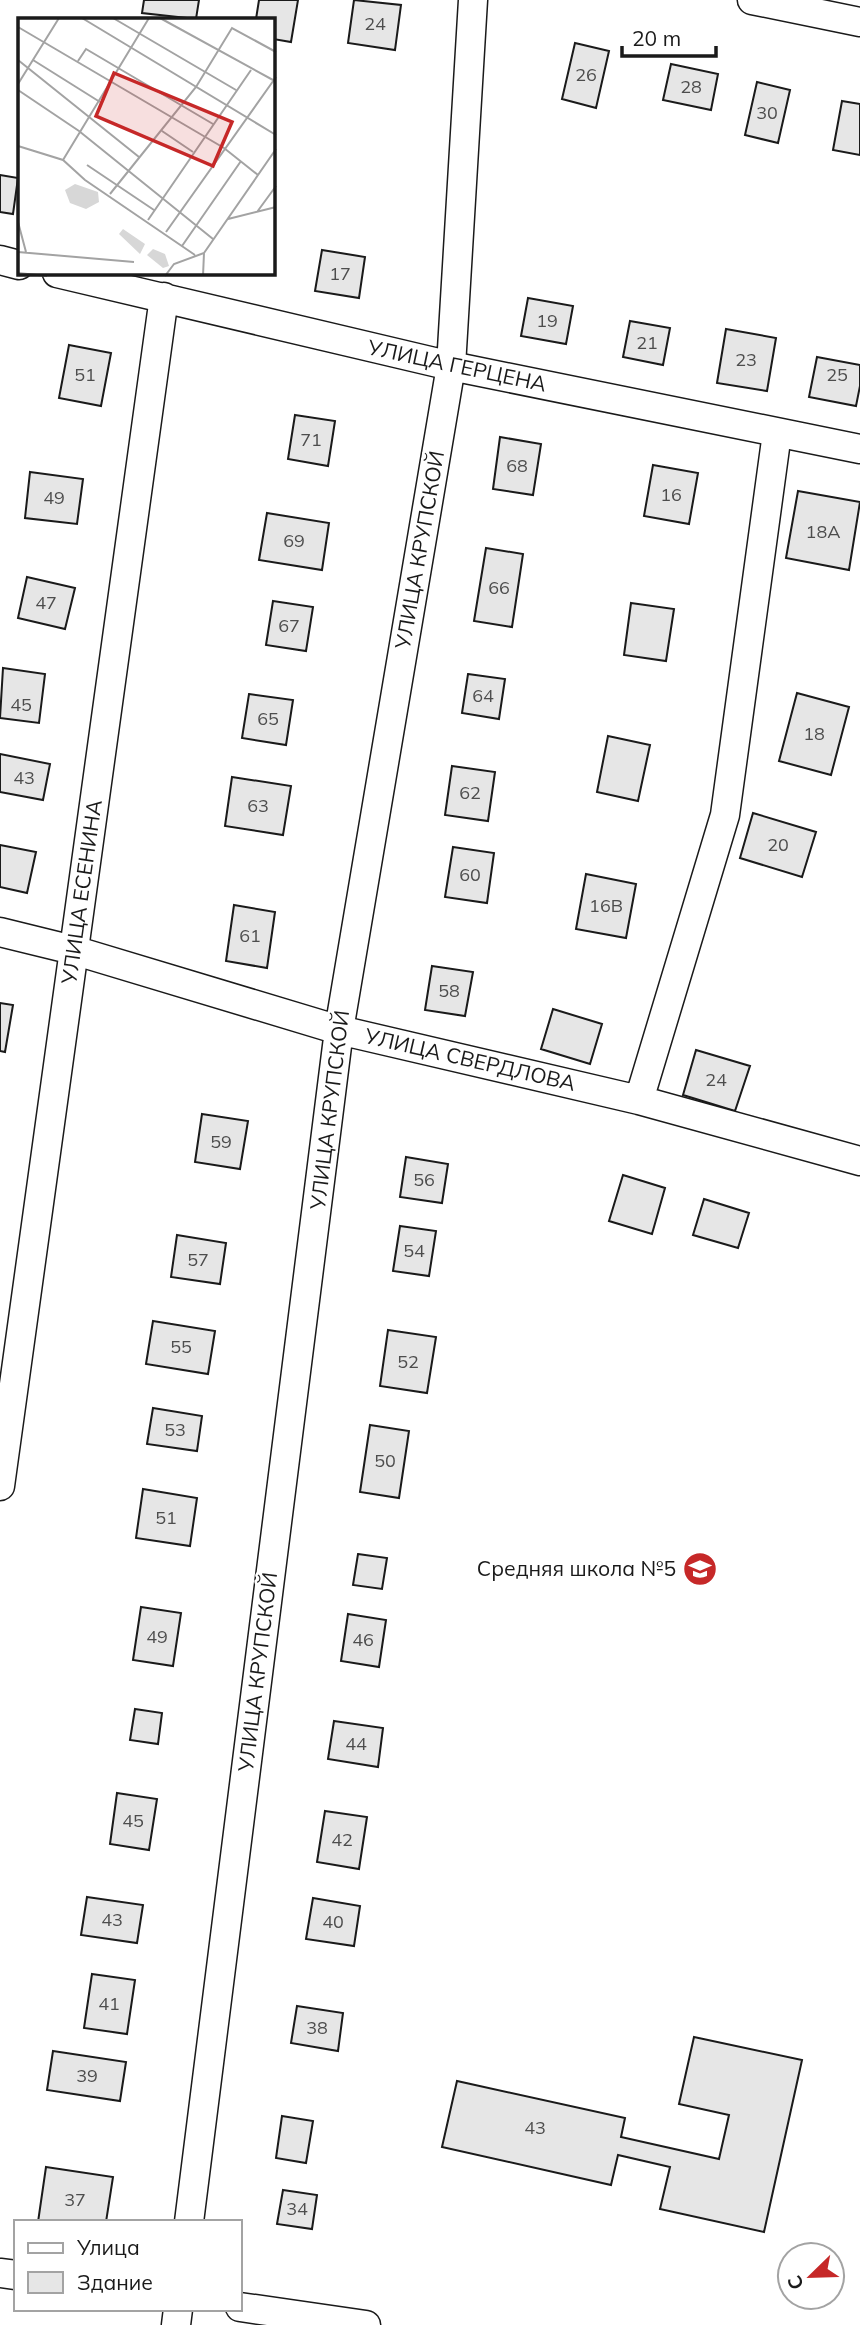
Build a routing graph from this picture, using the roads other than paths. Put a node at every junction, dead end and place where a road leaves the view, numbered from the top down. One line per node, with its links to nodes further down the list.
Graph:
1 (474, 0): 8 (street, УЛИЦА КРУПСКОЙ)
2 (752, 0): 3 (street)
3 (860, 22)
4 (0, 260): 5 (street)
5 (18, 264)
6 (66, 275): 7 (street, УЛИЦА ГЕРЦЕНА)
7 (164, 298): 8 (street, УЛИЦА ГЕРЦЕНА); 12 (street, УЛИЦА ЕСЕНИНА)
8 (452, 366): 9 (street, УЛИЦА ГЕРЦЕНА); 13 (street, УЛИЦА КРУПСКОЙ)
9 (777, 433): 10 (street, УЛИЦА ГЕРЦЕНА); 14 (street)
10 (860, 449)
11 (0, 933): 12 (street, УЛИЦА СВЕРДЛОВА)
12 (74, 950): 13 (street, УЛИЦА СВЕРДЛОВА); 16 (street, УЛИЦА ЕСЕНИНА)
13 (339, 1030): 14 (street, УЛИЦА СВЕРДЛОВА); 17 (street, УЛИЦА КРУПСКОЙ)
14 (639, 1100): 15 (street, УЛИЦА СВЕРДЛОВА)
15 (860, 1161)
16 (0, 1486)
17 (189, 2220)
18 (242, 2307): 19 (street)
19 (366, 2325)

